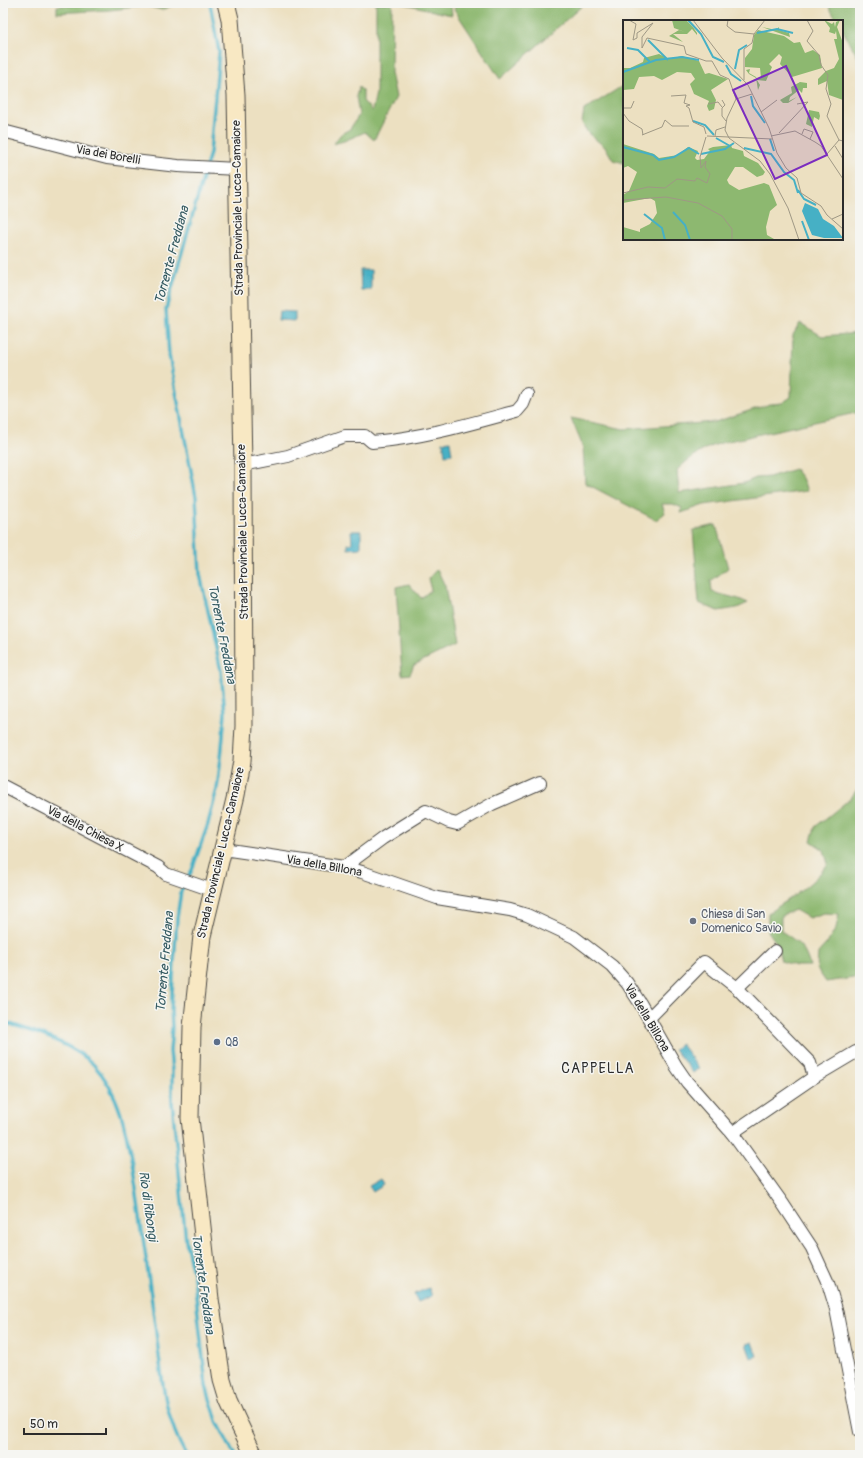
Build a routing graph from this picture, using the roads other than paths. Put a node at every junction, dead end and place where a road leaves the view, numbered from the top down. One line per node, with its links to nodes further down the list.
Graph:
1 (226, 3): 3 (main road, Strada Provinciale Lucca-Camaiore)
2 (3, 131): 3 (street, Via dei Borelli)
3 (237, 169): 5 (main road, Strada Provinciale Lucca-Camaiore)
4 (527, 394): 5 (street)
5 (243, 464): 8 (main road, Strada Provinciale Lucca-Camaiore)
6 (540, 783): 9 (street)
7 (3, 786): 10 (street, Via della Chiesa X)
8 (223, 849): 9 (street, Via della Billona); 10 (main road, Strada Provinciale Lucca-Camaiore)
9 (344, 868): 13 (street, Via della Billona)
10 (206, 889): 18 (main road, Strada Provinciale Lucca-Camaiore)
11 (776, 951): 12 (street)
12 (737, 988): 13 (street); 15 (street)
13 (649, 1018): 16 (street, Via della Billona)
14 (860, 1053): 15 (street)
15 (814, 1077): 16 (street)
16 (732, 1133): 17 (street, Via della Billona)
17 (860, 1432)
18 (254, 1455)

